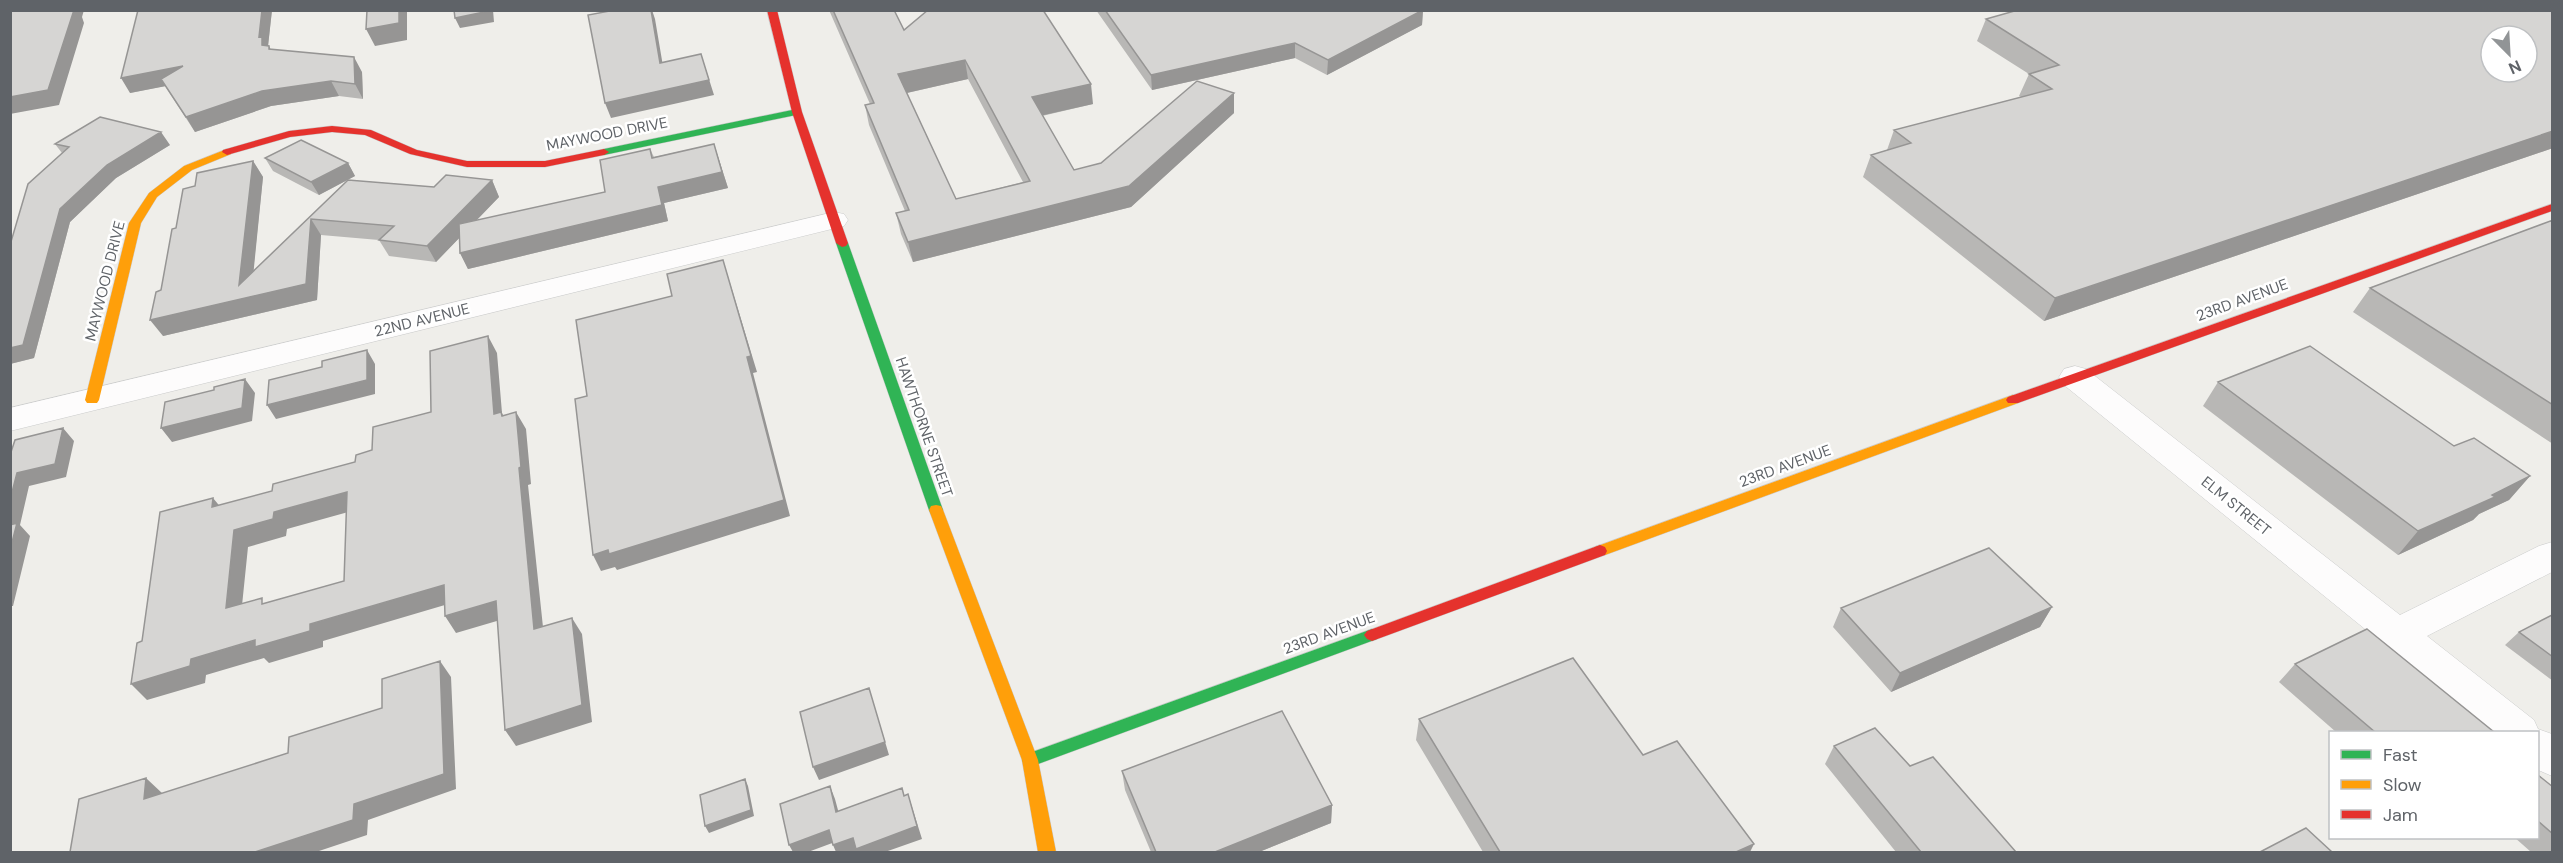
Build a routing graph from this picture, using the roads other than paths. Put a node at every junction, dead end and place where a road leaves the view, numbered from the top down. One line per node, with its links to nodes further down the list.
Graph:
1 (772, 10): 2 (street, HAWTHORNE STREET)
2 (797, 112): 4 (street, HAWTHORNE STREET); 6 (street, MAYWOOD DRIVE)
3 (2553, 207): 5 (street, 23RD AVENUE)
4 (834, 220): 6 (street, 22ND AVENUE); 13 (street, HAWTHORNE STREET)
5 (2075, 377): 9 (street, ELM STREET); 13 (street, 23RD AVENUE)
6 (92, 400): 7 (street, 22ND AVENUE)
7 (10, 420)
8 (2553, 556): 9 (street)
9 (2396, 634): 10 (street, ELM STREET)
10 (2519, 731)
11 (2539, 747): 12 (street)
12 (2553, 758)
13 (1030, 760): 14 (street, HAWTHORNE STREET)
14 (1047, 852)

